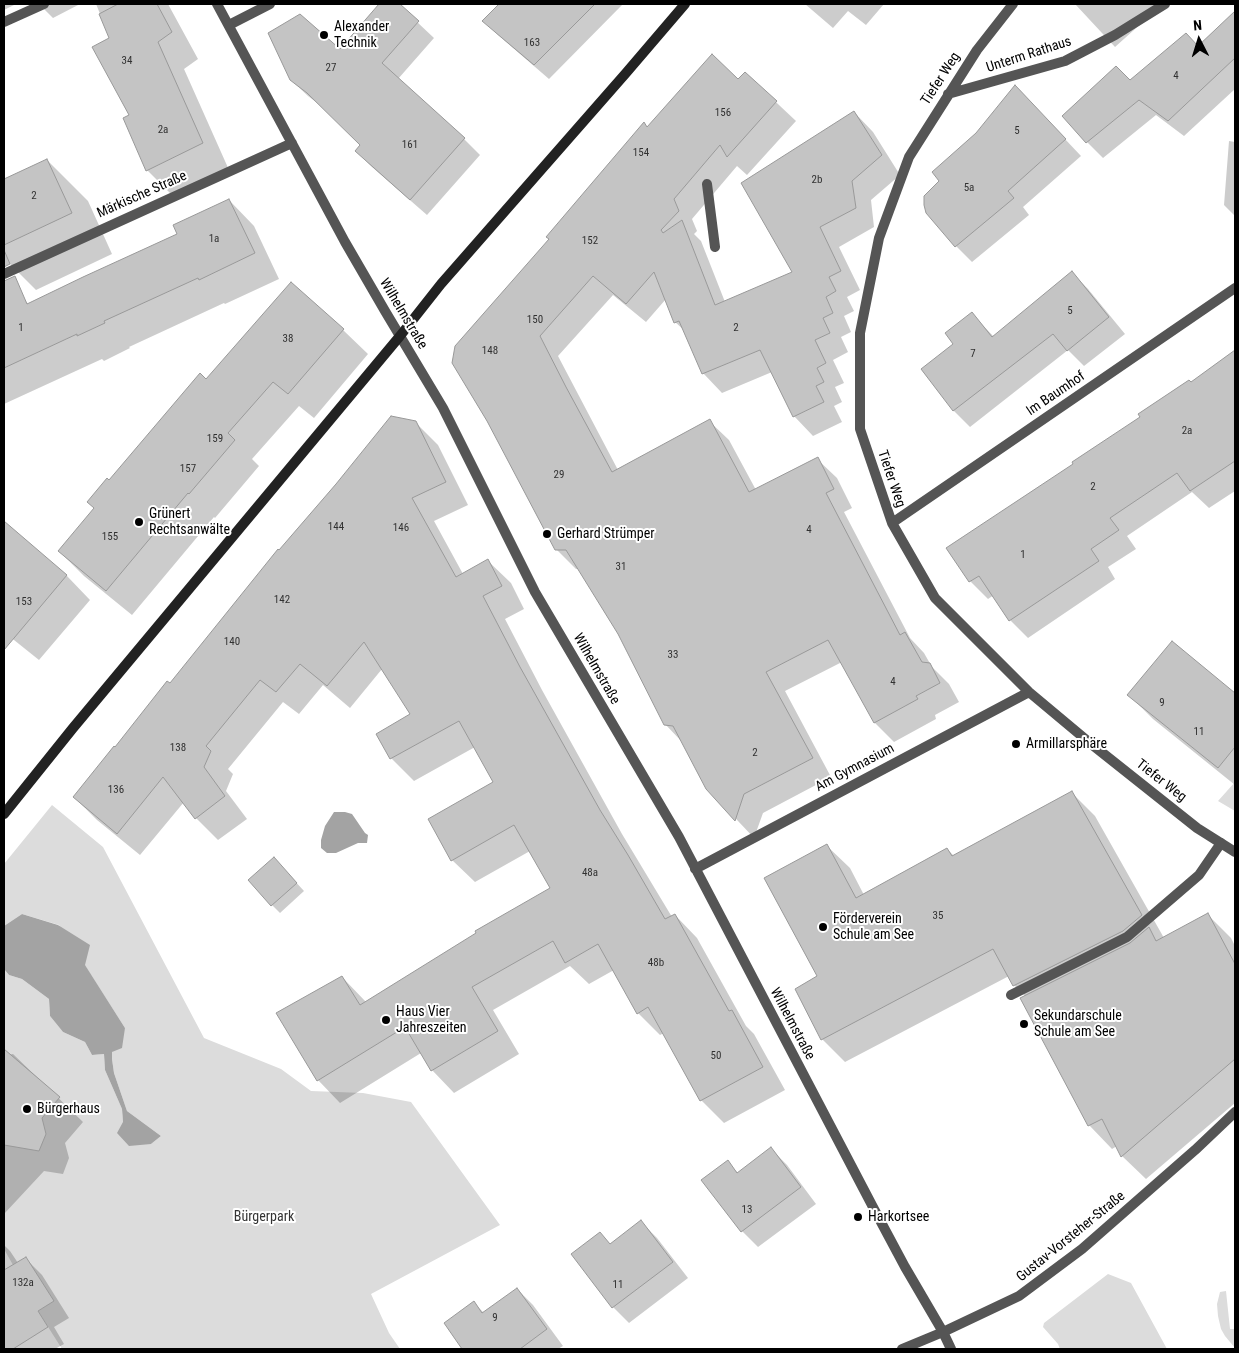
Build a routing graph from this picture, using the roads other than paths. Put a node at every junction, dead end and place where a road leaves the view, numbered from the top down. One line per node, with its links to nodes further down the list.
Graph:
1 (44, 4): 7 (street)
2 (217, 4): 8 (street, Wilhelmstraße)
3 (270, 4): 8 (street)
4 (685, 4): 15 (main road)
5 (1013, 4): 9 (street, Tiefer Weg)
6 (1165, 4): 9 (street, Unterm Rathaus)
7 (4, 22)
8 (229, 25): 10 (street, Wilhelmstraße)
9 (948, 94): 16 (street, Tiefer Weg)
10 (292, 143): 13 (street, Märkische Straße); 15 (street, Wilhelmstraße)
11 (707, 184): 12 (street)
12 (714, 247)
13 (4, 274)
14 (1235, 288): 16 (street, Im Baumhof)
15 (400, 336): 18 (main road); 21 (street, Wilhelmstraße)
16 (892, 523): 17 (street, Tiefer Weg)
17 (1029, 692): 19 (street, Tiefer Weg); 21 (street, Am Gymnasium)
18 (4, 814)
19 (1221, 843): 20 (street, Tiefer Weg); 22 (street)
20 (1235, 852)
21 (695, 868): 24 (street, Wilhelmstraße)
22 (1011, 995)
23 (1235, 1112): 24 (street, Gustav-Vorsteher-Straße)
24 (943, 1332): 25 (street, Gustav-Vorsteher-Straße); 26 (street, Wilhelmstraße)
25 (902, 1349)
26 (951, 1349)

